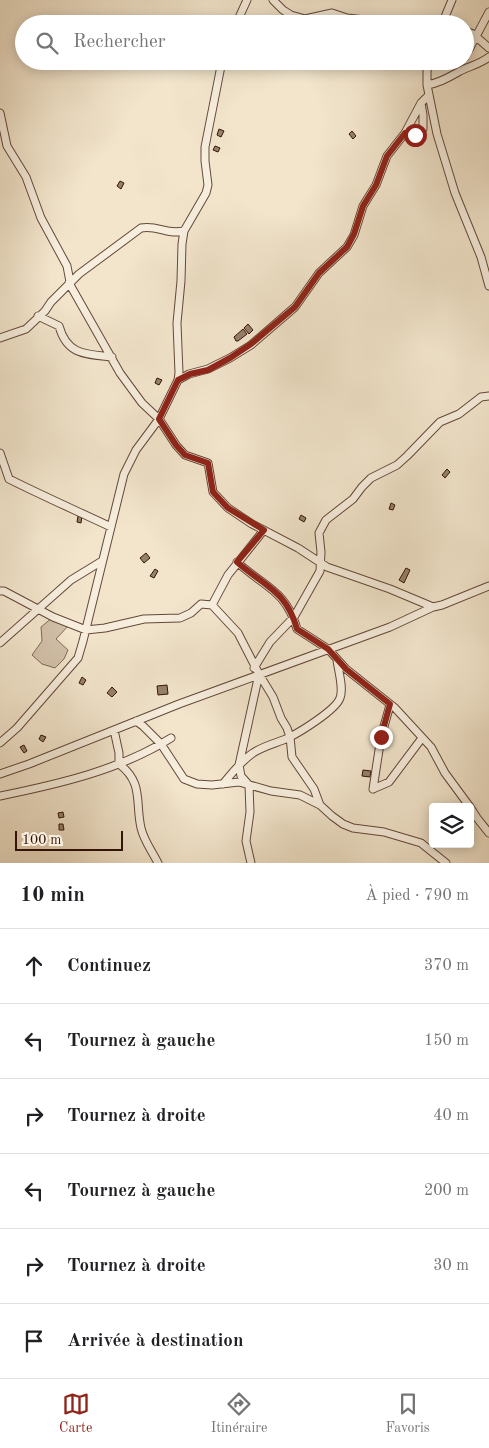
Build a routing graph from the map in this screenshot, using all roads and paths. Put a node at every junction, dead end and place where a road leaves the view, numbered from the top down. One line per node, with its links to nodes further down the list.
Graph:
1 (247, 0): 5 (street)
2 (274, 0): 6 (street)
3 (452, 0): 9 (street)
4 (489, 12): 10 (street)
5 (240, 15)
6 (291, 15)
7 (323, 15): 8 (street)
8 (338, 15)
9 (446, 15)
10 (476, 37): 11 (street); 12 (street)
11 (474, 41)
12 (489, 48)
13 (489, 57): 14 (street)
14 (474, 66)
15 (220, 70): 23 (street)
16 (428, 70): 18 (street)
17 (460, 71): 18 (street)
18 (427, 85): 19 (street)
19 (428, 95): 20 (street); 25 (street)
20 (421, 104): 22 (street); 22 (street)
21 (0, 113): 24 (street)
22 (405, 133): 29 (street)
23 (184, 232): 24 (street); 29 (street)
24 (70, 283): 26 (street); 28 (street)
25 (489, 286)
26 (38, 316): 27 (street); 28 (street)
27 (0, 338)
28 (112, 357): 31 (street)
29 (178, 380): 31 (street)
30 (489, 396): 37 (street)
31 (159, 419): 33 (street); 34 (street)
32 (0, 453): 33 (street)
33 (111, 527): 35 (street)
34 (264, 530): 36 (street); 37 (street)
35 (102, 561): 42 (street); 44 (street)
36 (237, 562): 40 (street); 43 (street)
37 (321, 562): 41 (street); 43 (street)
38 (489, 586): 41 (street)
39 (0, 591): 42 (street)
40 (212, 605): 44 (street); 48 (street)
41 (433, 607): 46 (street)
42 (38, 609): 44 (street); 45 (street)
43 (294, 617): 46 (street); 48 (street)
44 (86, 630): 57 (street)
45 (0, 643)
46 (328, 649): 47 (street); 49 (street)
47 (337, 659): 51 (street); 54 (street)
48 (255, 666): 49 (street); 50 (street)
49 (259, 674): 50 (street); 54 (street); 60 (street)
50 (245, 679): 52 (street)
51 (390, 704): 56 (street); 56 (street)
52 (136, 721): 53 (street); 58 (street)
53 (114, 730): 59 (street); 61 (street)
54 (290, 737): 60 (street); 66 (street)
55 (171, 738): 58 (street)
56 (422, 738): 65 (street)
57 (0, 743)
58 (161, 744): 59 (street); 62 (street)
59 (120, 764): 64 (street); 69 (street)
60 (239, 765): 62 (street); 63 (street)
61 (0, 774)
62 (223, 784): 63 (street)
63 (249, 785): 66 (street); 70 (street)
64 (0, 796)
65 (467, 803)
66 (320, 806): 71 (street)
67 (474, 813): 68 (street)
68 (489, 832)
69 (158, 863)
70 (251, 863)
71 (446, 863)

